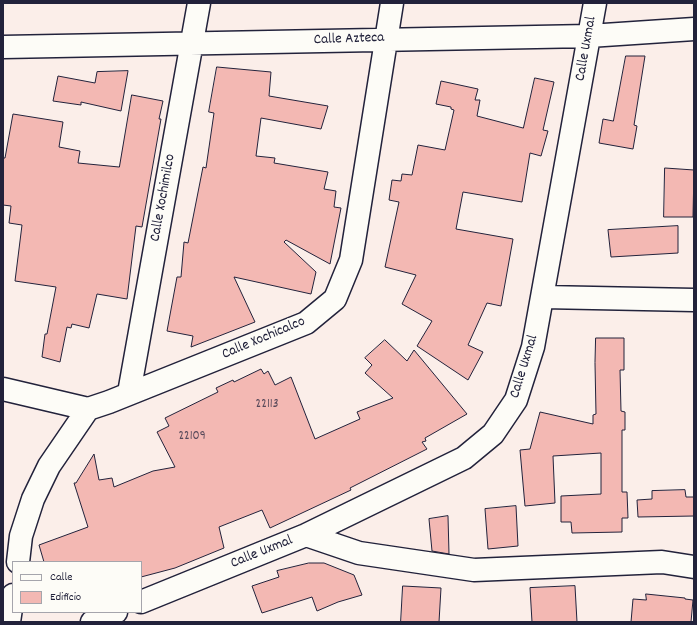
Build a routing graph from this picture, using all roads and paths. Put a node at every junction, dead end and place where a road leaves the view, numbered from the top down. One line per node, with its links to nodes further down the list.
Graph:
1 (199, 3): 7 (street, Calle Xochimilco)
2 (392, 3): 6 (street, Calle Xochicalco)
3 (595, 3): 5 (street, Calle Uxmal)
4 (694, 29): 5 (street, Calle Azteca)
5 (589, 36): 6 (street, Calle Azteca); 9 (street, Calle Uxmal)
6 (386, 39): 7 (street, Calle Azteca); 12 (street, Calle Xochicalco)
7 (191, 45): 8 (street, Calle Azteca); 12 (street, Calle Xochimilco)
8 (3, 48)
9 (543, 297): 10 (street); 14 (street, Calle Uxmal)
10 (694, 300)
11 (3, 388): 13 (street)
12 (129, 393): 13 (street, Calle Xochicalco)
13 (88, 409): 15 (street)
14 (306, 535): 16 (street); 18 (street, Calle Uxmal)
15 (18, 561)
16 (694, 567)
17 (12, 602): 20 (street)
18 (142, 602)
19 (114, 613): 21 (street)
20 (9, 622)
21 (92, 622)

